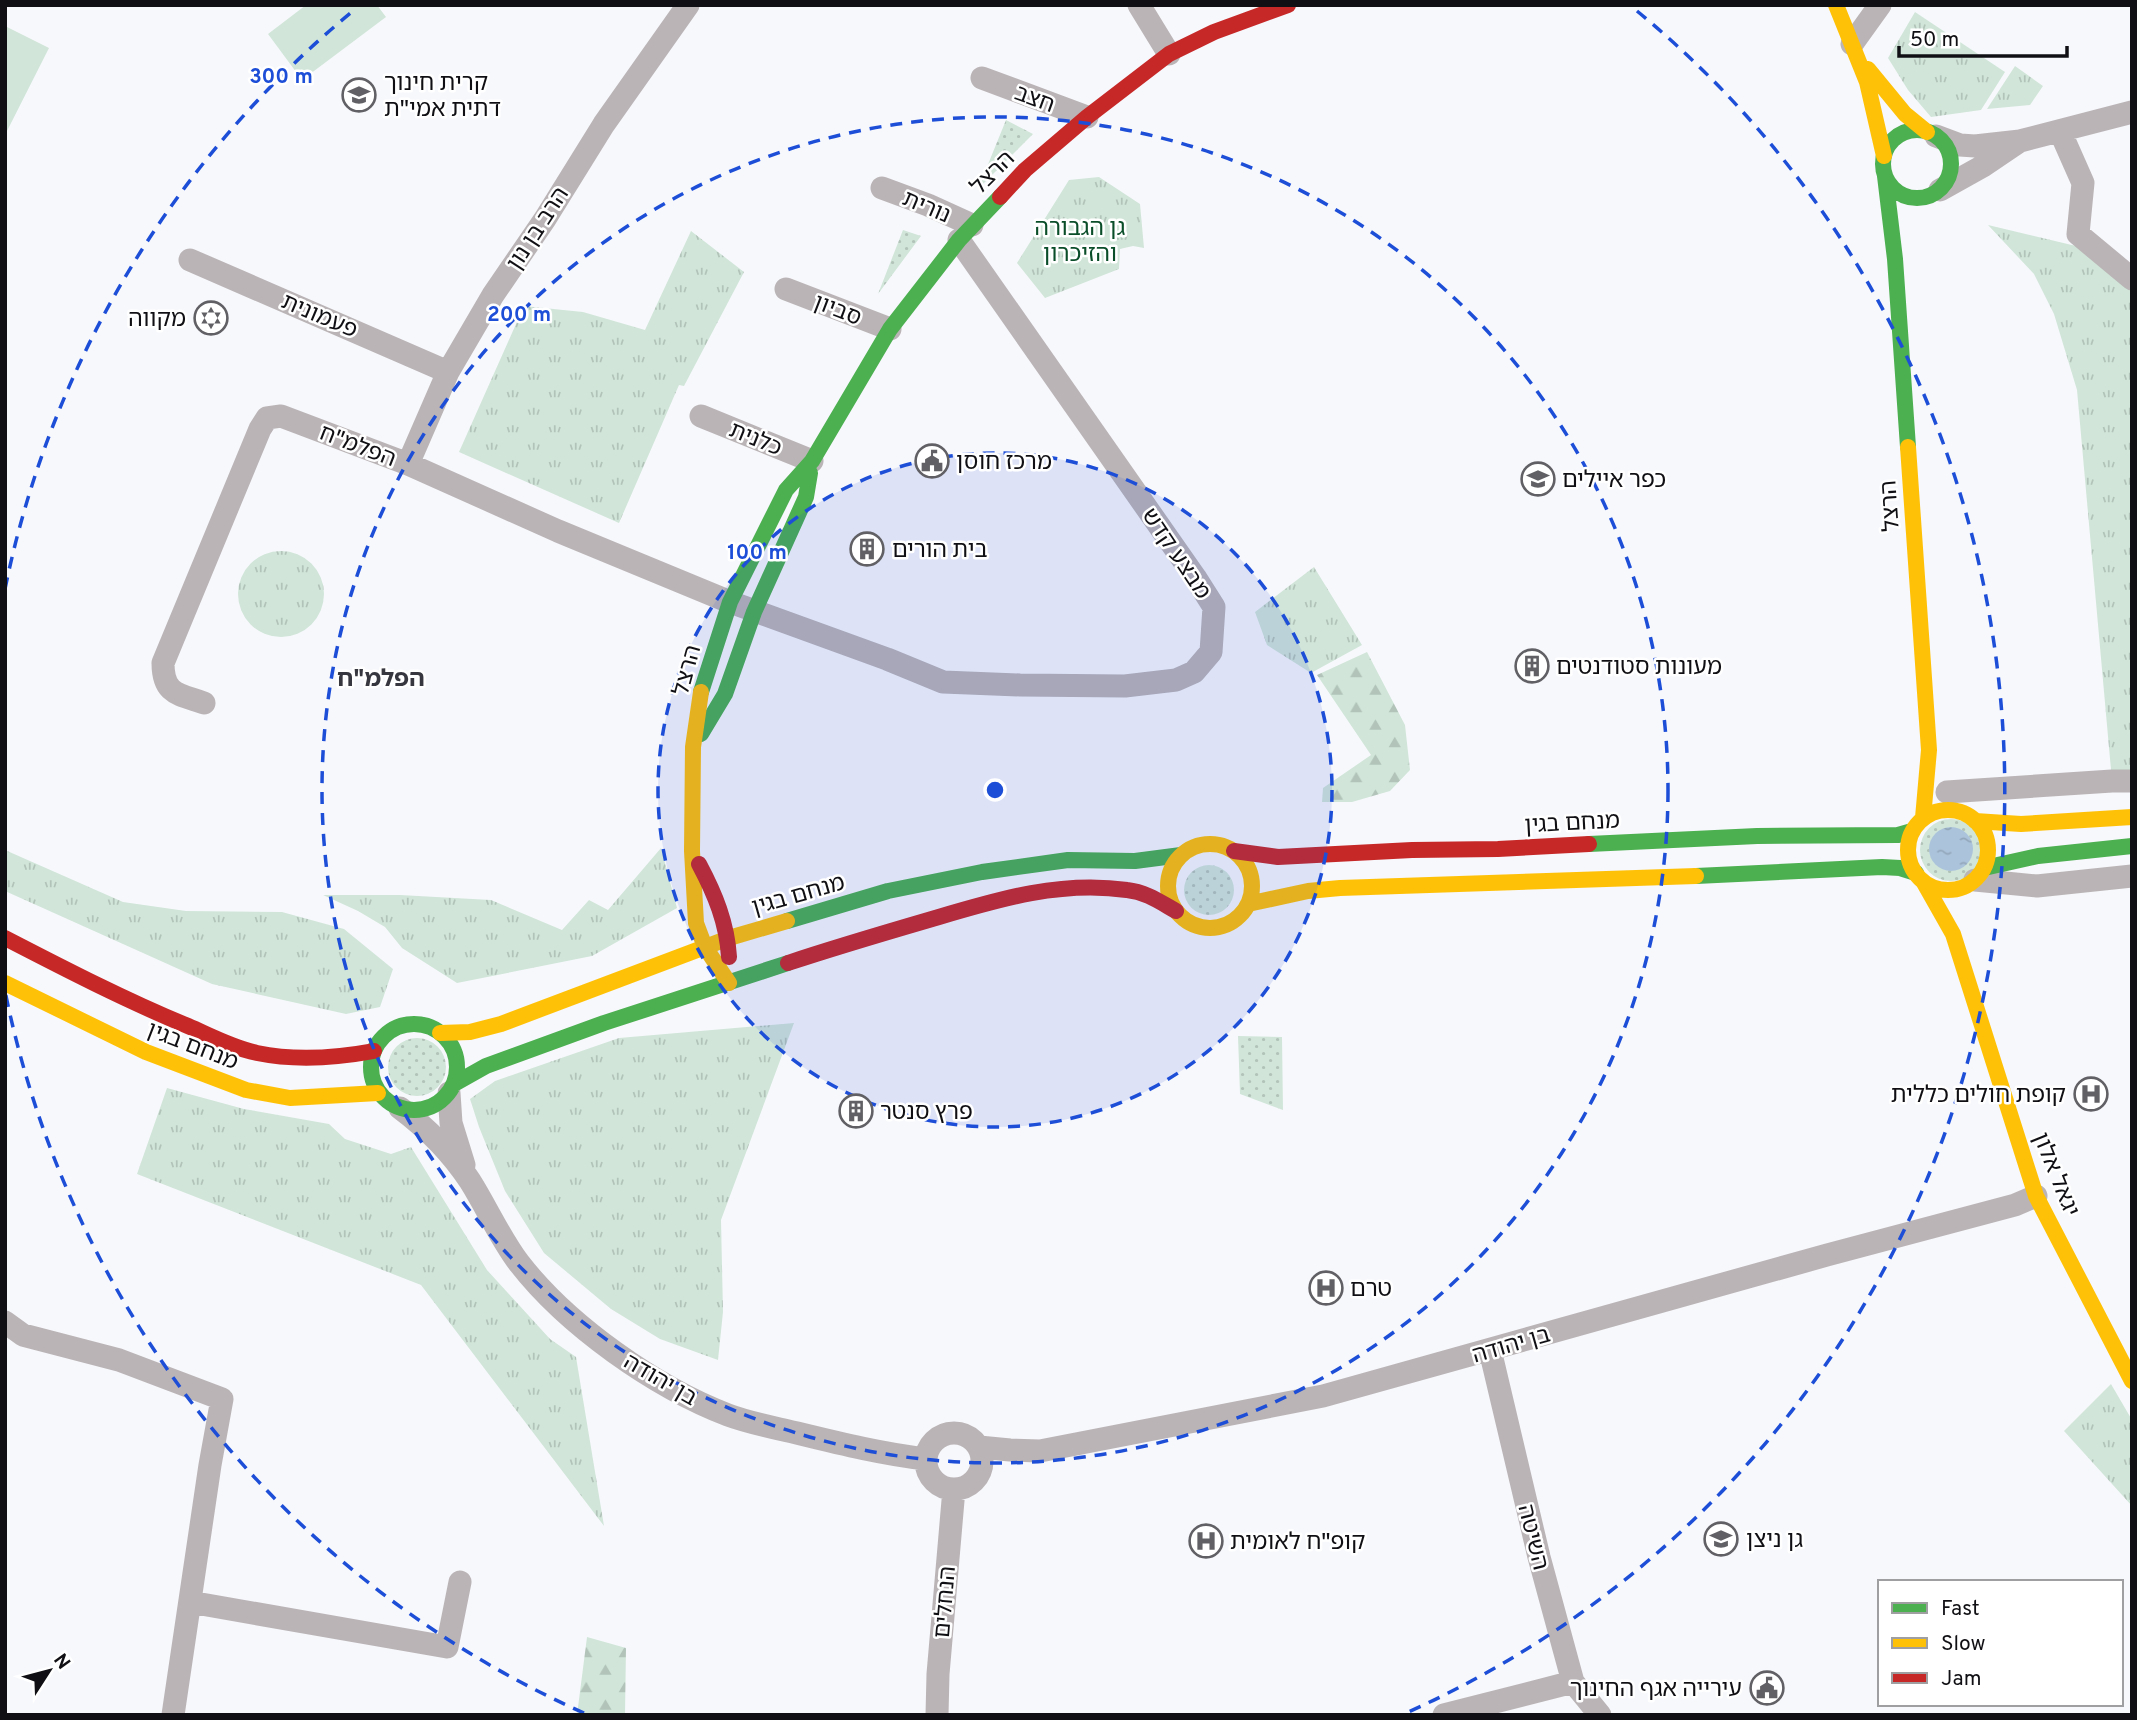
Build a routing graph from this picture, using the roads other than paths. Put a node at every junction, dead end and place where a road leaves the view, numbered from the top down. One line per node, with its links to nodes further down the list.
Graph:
1 (688, 5): 24 (street, הרב בן נון)
2 (1139, 5): 7 (street)
3 (1288, 5): 7 (main road, הרצל)
4 (1836, 5): 6 (main road)
5 (1880, 5): 6 (street)
6 (1852, 44): 12 (main road); 14 (main road)
7 (1169, 54): 10 (main road, הרצל)
8 (982, 78): 10 (street, חצב)
9 (2132, 112): 11 (street)
10 (1087, 117): 18 (main road, הרצל)
11 (2060, 131): 13 (street); 21 (street)
12 (1931, 134): 13 (street); 14 (main road); 17 (main road)
13 (2020, 141): 17 (street)
14 (1884, 156): 15 (main road)
15 (1885, 176): 17 (main road); 19 (main road, הרצל)
16 (882, 188): 18 (street, נורית)
17 (1936, 192): 19 (main road, הרצל)
18 (966, 233): 23 (main road, הרצל); 29 (street, מבצע קדש)
19 (1895, 259): 32 (main road, הרצל)
20 (190, 260): 24 (street, פעמונית)
21 (2132, 279)
22 (786, 289): 23 (street, סביון)
23 (890, 328): 26 (main road, הרצל)
24 (448, 372): 27 (street, הרב בן נון)
25 (701, 416): 26 (street, כלנית)
26 (812, 461): 28 (main road, הרצל); 29 (main road, הרצל)
27 (408, 464): 28 (street, הפלמ"ח); 30 (street, הפלמ"ח)
28 (730, 602): 29 (street, הפלמ"ח); 31 (main road, הרצל)
29 (754, 612): 31 (main road, הרצל)
30 (204, 703)
31 (693, 747): 40 (main road, הרצל)
32 (1929, 750): 34 (main road, הרצל); 36 (main road, הרצל)
33 (2132, 781): 34 (street)
34 (1952, 801): 36 (main road); 37 (main road)
35 (2132, 817): 37 (main road)
36 (1923, 818): 38 (main road)
37 (1975, 821): 45 (main road)
38 (1912, 831): 41 (main road, מנחם בגין); 44 (main road)
39 (2132, 846): 45 (main road)
40 (692, 851): 50 (main road, הרצל); 51 (main road, הרצל)
41 (1234, 851): 42 (main road); 46 (main road)
42 (1181, 855): 47 (main road); 50 (main road, מנחם בגין)
43 (2132, 876): 45 (street)
44 (1919, 877): 45 (main road); 46 (main road); 48 (main road, יגאל אלון)
45 (1975, 878): 48 (main road)
46 (1248, 904): 47 (main road)
47 (1176, 911): 53 (main road)
48 (1953, 934): 60 (main road, יגאל אלון)
49 (5, 938): 55 (main road, מנחם בגין)
50 (729, 938): 51 (main road, מנחם בגין); 53 (main road, הרצל)
51 (705, 947): 53 (main road, הרצל); 54 (main road, מנחם בגין)
52 (5, 983): 57 (main road, מנחם בגין)
53 (729, 983): 56 (main road)
54 (440, 1033): 55 (main road); 56 (main road)
55 (373, 1051): 57 (main road)
56 (451, 1088): 58 (main road); 59 (street, בן יהודה)
57 (378, 1093): 58 (main road)
58 (400, 1108): 59 (street, בן יהודה)
59 (470, 1181): 65 (street, בן יהודה)
60 (2036, 1196): 62 (street, בן יהודה); 63 (main road, יגאל אלון)
61 (5, 1322): 68 (street)
62 (1490, 1350): 64 (street, בן יהודה); 69 (street, השיטה)
63 (2132, 1381)
64 (979, 1447): 65 (street); 66 (street)
65 (926, 1459): 66 (street)
66 (954, 1489): 71 (street, הנחלים)
67 (460, 1581): 68 (street)
68 (190, 1602): 70 (street)
69 (1573, 1682): 72 (street); 73 (street, השיטה)
70 (173, 1715)
71 (937, 1715)
72 (1446, 1715)
73 (1600, 1715)

